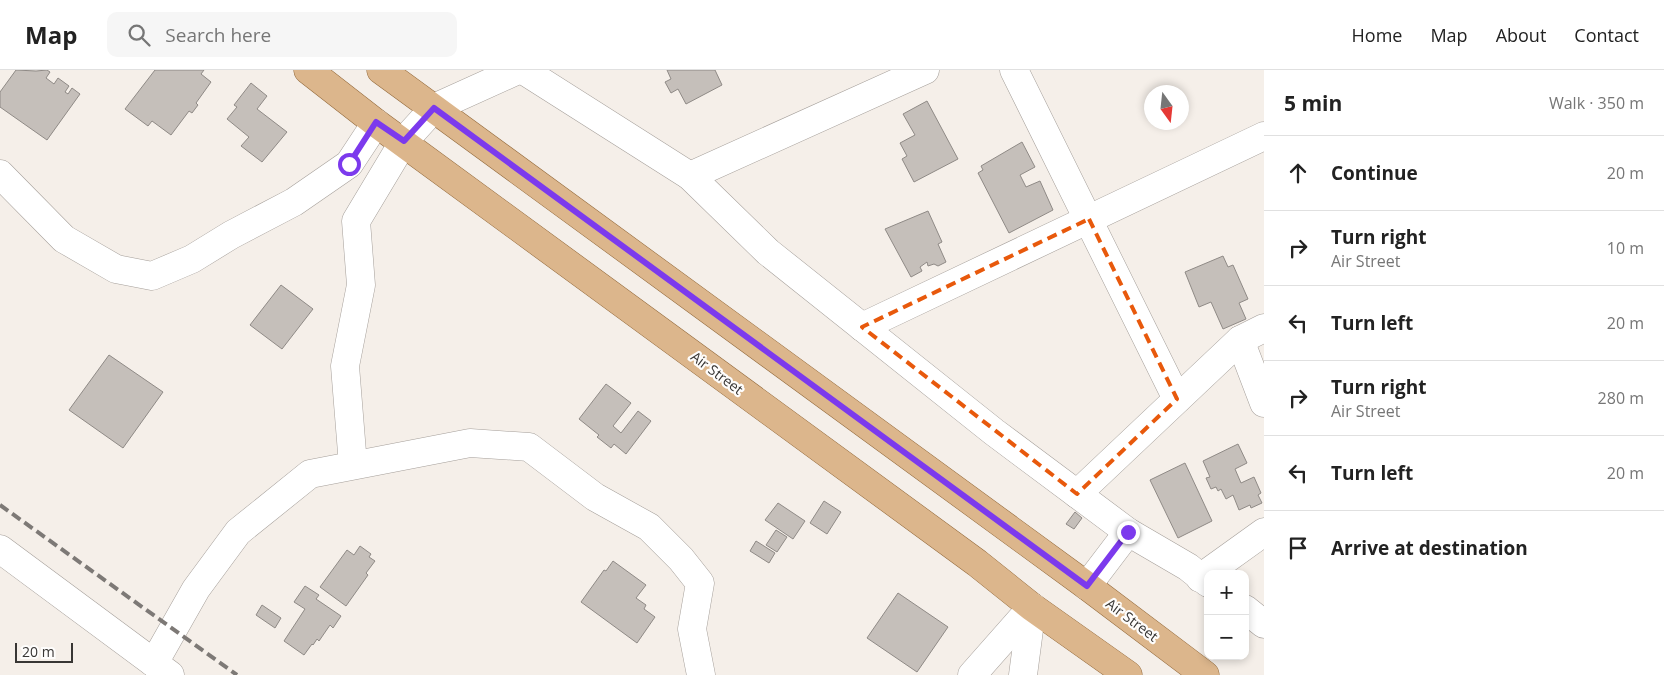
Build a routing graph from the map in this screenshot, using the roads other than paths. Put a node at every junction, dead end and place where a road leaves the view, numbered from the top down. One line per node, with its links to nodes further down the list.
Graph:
1 (308, 70): 8 (main road, Air Street)
2 (381, 70): 7 (main road, Air Street)
3 (518, 70): 7 (street)
4 (523, 70): 12 (street)
5 (925, 70): 12 (street)
6 (1014, 70): 13 (street)
7 (434, 108): 10 (street); 25 (main road, Air Street)
8 (376, 122): 10 (main road, Air Street); 11 (street)
9 (1264, 136): 13 (street)
10 (404, 141): 18 (street); 26 (main road, Air Street)
11 (0, 174)
12 (690, 176): 14 (street)
13 (1089, 219): 14 (street); 16 (street)
14 (862, 327): 19 (street)
15 (1252, 334): 16 (street); 17 (street)
16 (1177, 399): 19 (street)
17 (1264, 403)
18 (353, 465): 29 (street); 30 (street)
19 (1077, 494): 20 (street)
20 (1128, 532): 24 (street); 25 (street)
21 (1264, 532): 23 (street)
22 (0, 549): 29 (street)
23 (1216, 570)
24 (1204, 580)
25 (1087, 586): 34 (main road, Air Street)
26 (1032, 607): 31 (street); 32 (street); 33 (main road, Air Street)
27 (1249, 612): 28 (street)
28 (1264, 624)
29 (162, 669)
30 (701, 675)
31 (972, 675)
32 (1023, 675)
33 (1128, 675)
34 (1205, 675)

